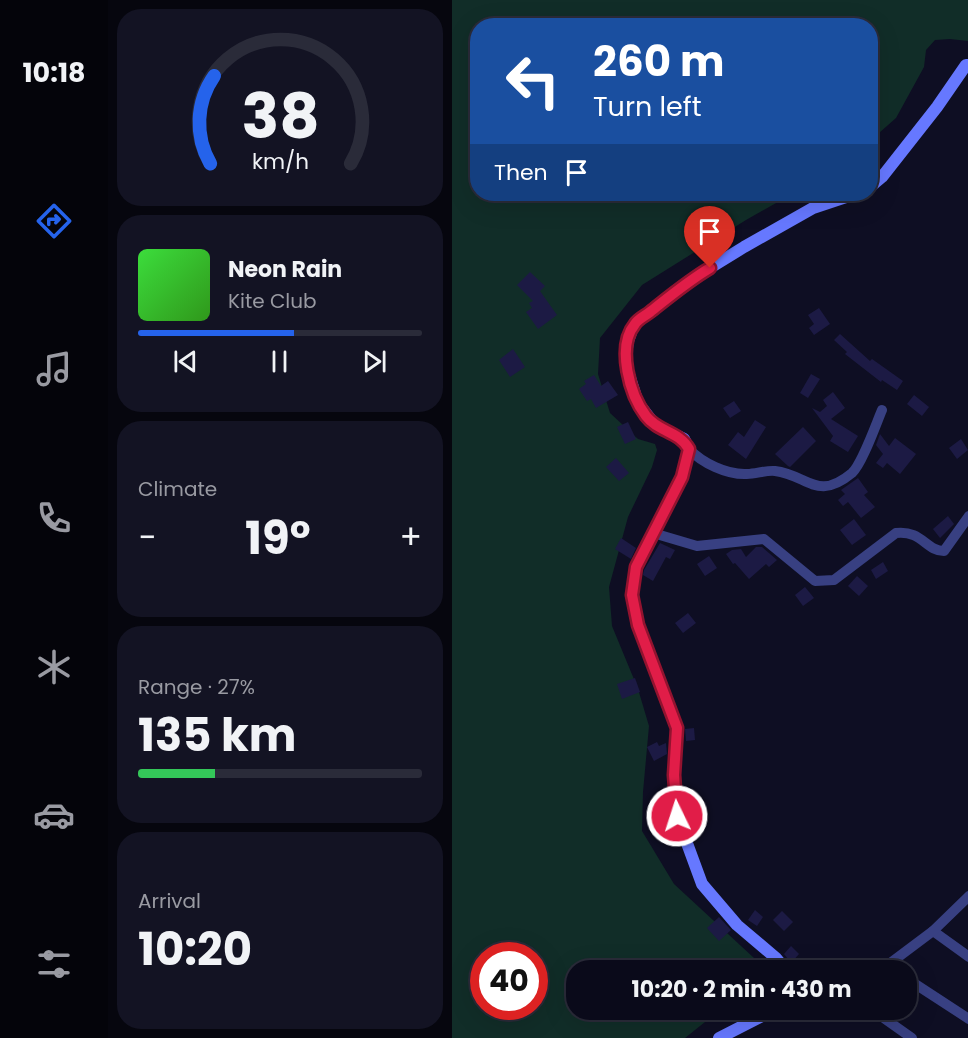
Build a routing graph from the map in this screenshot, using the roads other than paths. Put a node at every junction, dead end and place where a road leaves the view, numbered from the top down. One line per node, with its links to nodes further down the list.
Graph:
1 (968, 65): 2 (street)
2 (878, 180)
3 (834, 201): 5 (street)
4 (882, 410): 5 (street)
5 (689, 449): 7 (street)
6 (968, 516): 7 (street)
7 (653, 533): 11 (street)
8 (968, 896): 9 (street)
9 (933, 931): 10 (street); 12 (street)
10 (968, 957)
11 (778, 960)
12 (899, 960)
13 (917, 985): 14 (street)
14 (968, 1019)
15 (754, 1020): 17 (street)
16 (886, 1020): 18 (street)
17 (719, 1038)
18 (912, 1038)

